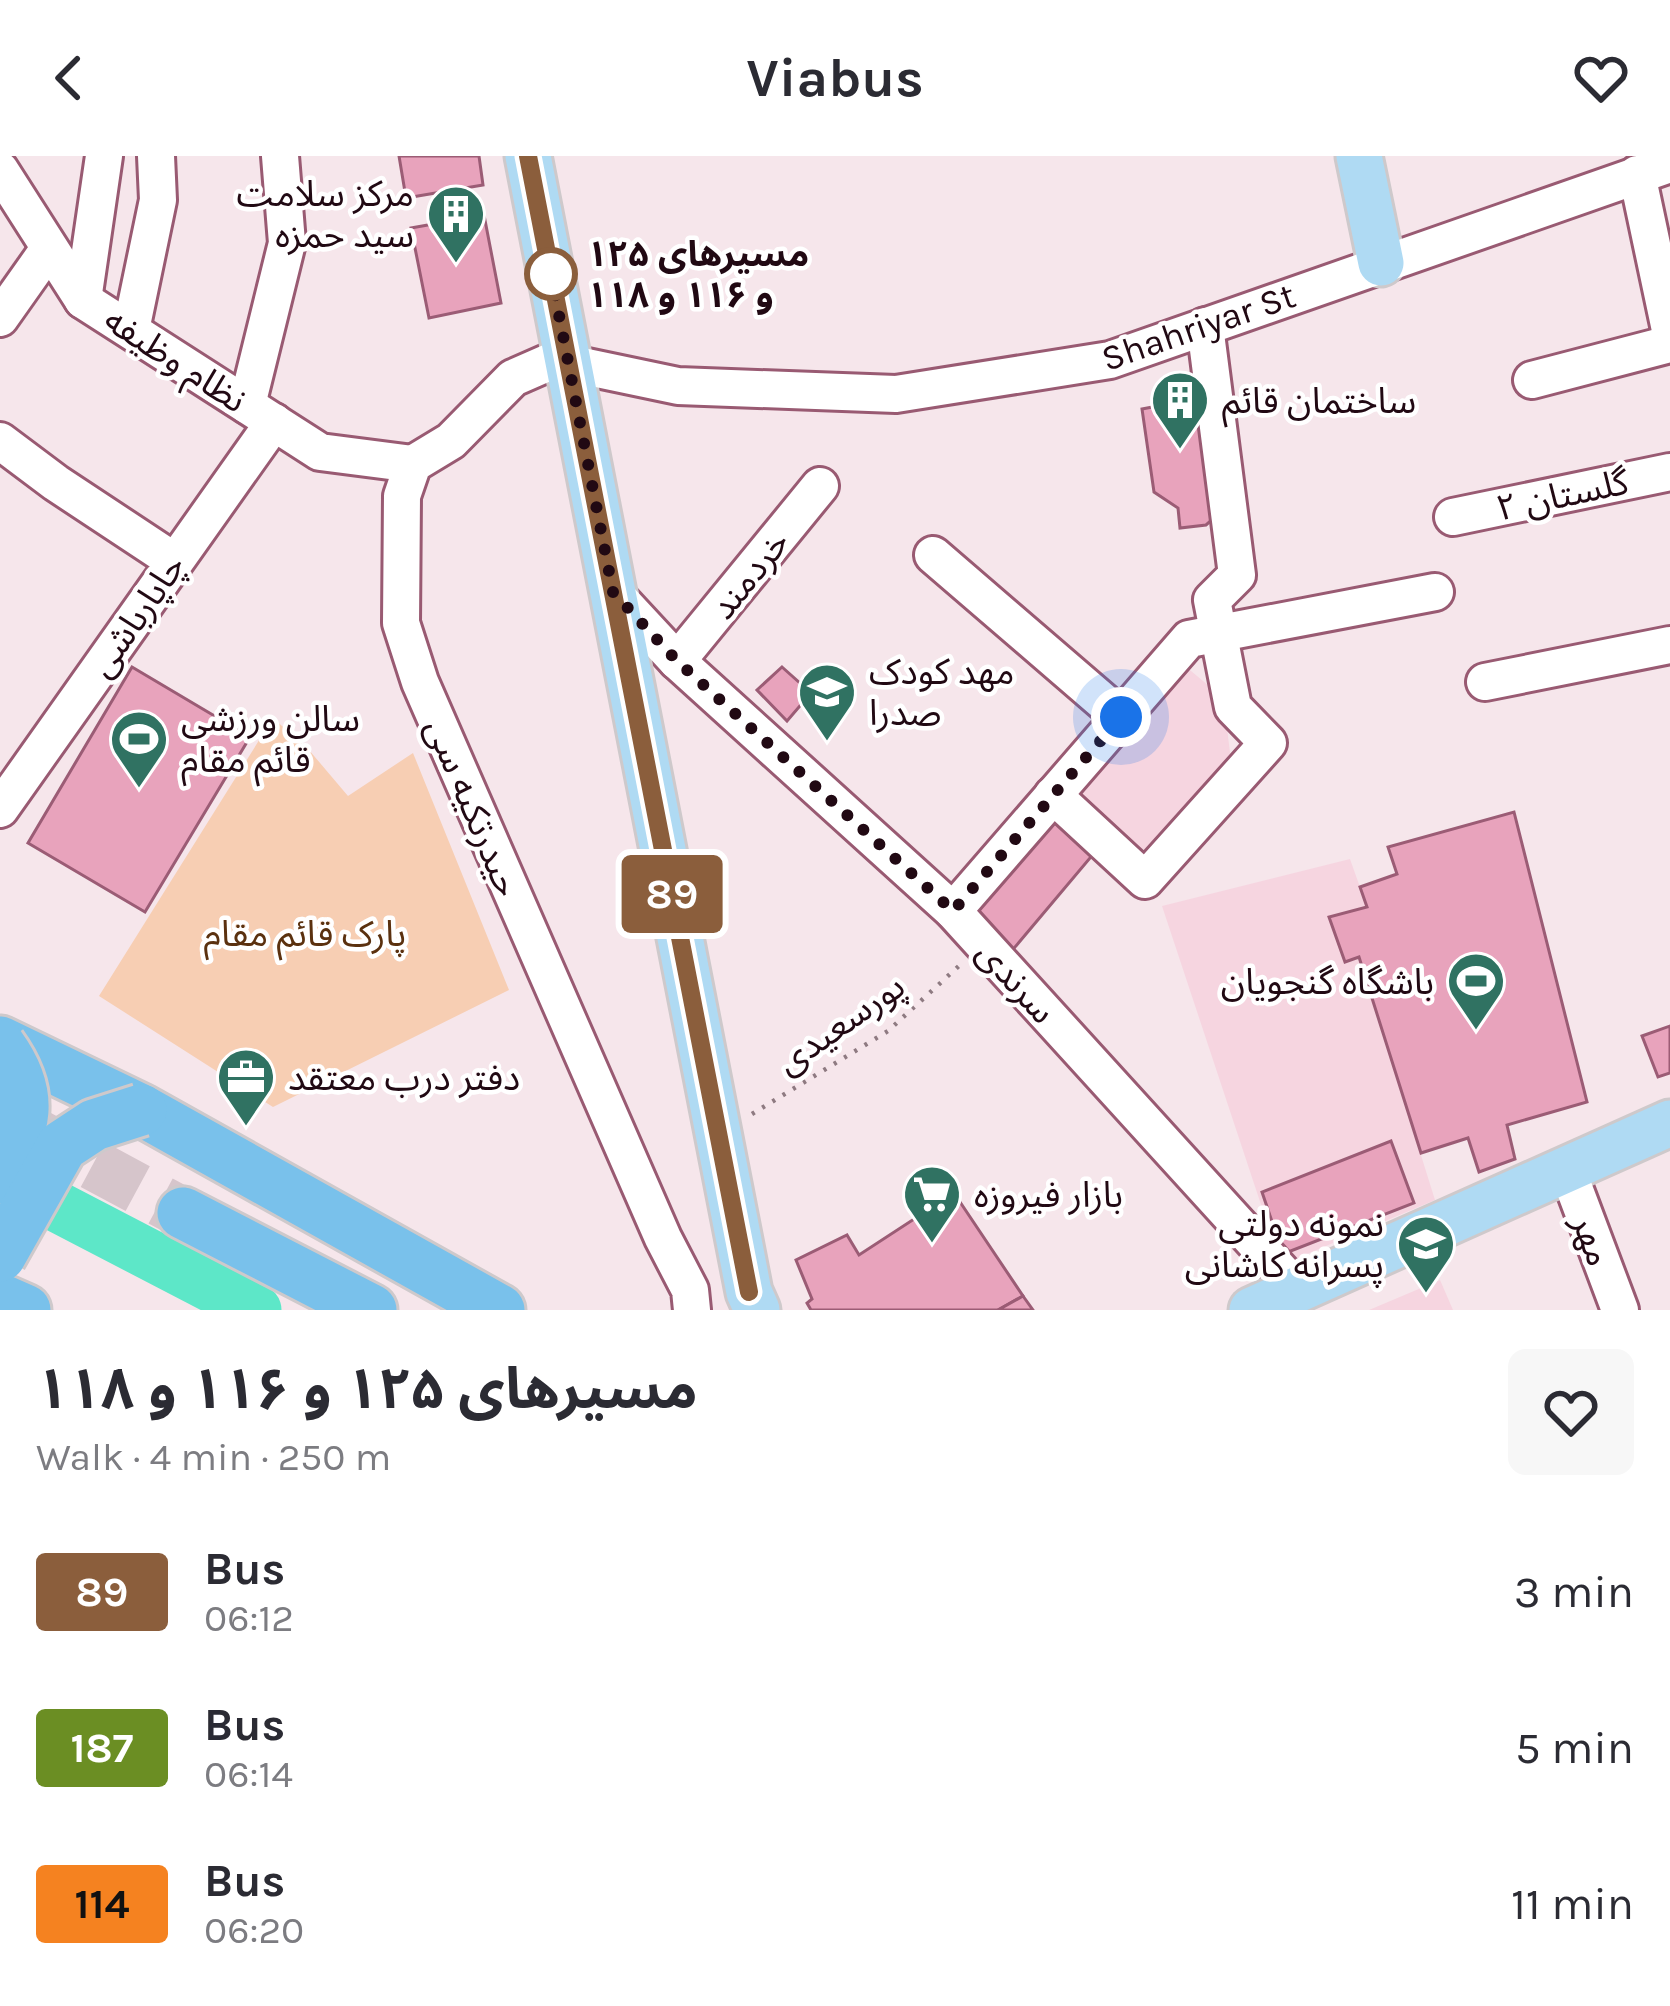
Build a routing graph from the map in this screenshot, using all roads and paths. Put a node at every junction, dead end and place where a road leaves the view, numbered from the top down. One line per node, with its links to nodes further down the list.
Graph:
1 (104, 156): 11 (street)
2 (156, 156): 15 (street)
3 (280, 156): 19 (street)
4 (515, 156): 17 (street)
5 (528, 156): 17 (main road)
6 (1359, 156): 10 (main road)
7 (1654, 169): 10 (street, Shahriyar St); 14 (street)
8 (0, 170): 9 (street, نظام وظیفه)
9 (48, 250): 11 (street, نظام وظیفه); 12 (street)
10 (1381, 263): 13 (street, Shahriyar St)
11 (83, 300): 15 (street, نظام وظیفه)
12 (0, 318)
13 (1204, 326): 17 (street, Shahriyar St); 29 (street)
14 (1670, 330)
15 (131, 331): 19 (street, نظام وظیفه)
16 (1670, 344): 18 (street)
17 (561, 360): 21 (street); 27 (main road); 47 (street)
18 (1532, 380)
19 (261, 413): 21 (street, نظام وظیفه); 26 (street, چاپارباشی)
20 (0, 441): 26 (street)
21 (413, 464): 52 (street, حیدرتکیه سی)
22 (1670, 472): 24 (street, گلستان ۲)
23 (820, 486): 31 (street, خردمند)
24 (1453, 517)
25 (933, 555): 33 (street)
26 (174, 561): 35 (street, چاپارباشی)
27 (613, 592): 31 (street, سرندی); 41 (main road)
28 (1435, 592): 29 (street)
29 (1219, 633): 33 (street); 34 (street)
30 (1670, 645): 32 (street)
31 (677, 661): 36 (street, سرندی)
32 (1486, 682)
33 (1121, 717): 34 (street)
34 (1053, 795): 36 (street)
35 (0, 809)
36 (953, 911): 37 (street, سرندی)
37 (982, 944): 41 (path, پورسعیدی); 46 (street, سرندی)
38 (0, 1044): 39 (highway); 43 (highway, bridge)
39 (141, 1110): 45 (highway, bridge); 49 (highway)
40 (1670, 1123): 42 (main road)
41 (718, 1133): 47 (main road)
42 (1567, 1169): 46 (main road); 54 (street, مهر)
43 (0, 1178)
44 (183, 1213): 51 (highway)
45 (0, 1256)
46 (1298, 1290): 53 (main road)
47 (745, 1304)
48 (0, 1305): 50 (highway)
49 (498, 1306)
50 (25, 1310)
51 (371, 1310)
52 (692, 1310)
53 (1252, 1310)
54 (1620, 1310)

